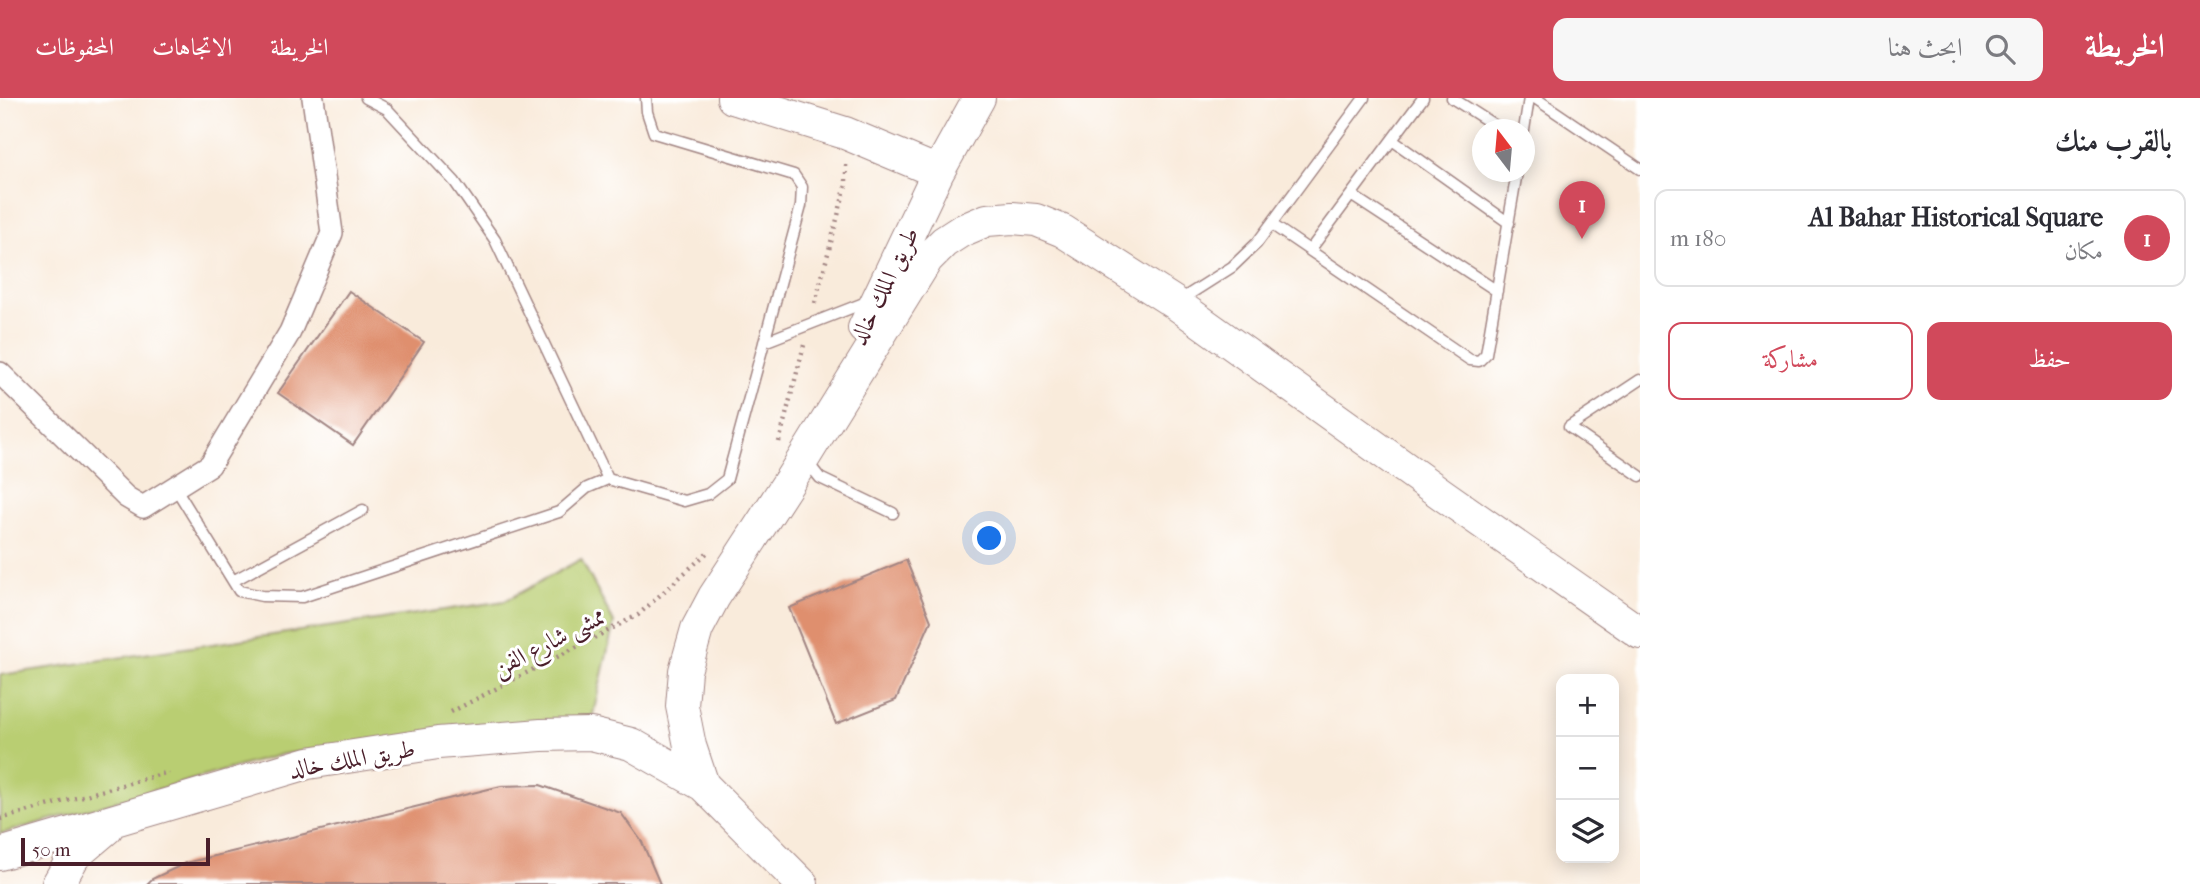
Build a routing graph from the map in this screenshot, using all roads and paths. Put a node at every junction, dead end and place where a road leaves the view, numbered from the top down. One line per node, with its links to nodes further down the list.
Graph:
1 (313, 98): 32 (street)
2 (366, 98): 31 (lane)
3 (646, 98): 26 (lane)
4 (733, 98): 15 (street)
5 (979, 98): 15 (street, طريق الملك خالد)
6 (1364, 98): 19 (lane)
7 (1423, 98): 13 (lane)
8 (1452, 98): 11 (lane)
9 (1529, 98): 12 (lane)
10 (1535, 98): 14 (lane)
11 (1485, 119)
12 (1526, 119)
13 (1392, 140): 18 (lane); 20 (lane)
14 (1640, 169)
15 (939, 172): 23 (street, طريق الملك خالد)
16 (1515, 182): 20 (lane)
17 (846, 185): 25 (path)
18 (1351, 195): 21 (lane); 22 (lane)
19 (1271, 223): 21 (lane); 24 (lane)
20 (1509, 223): 22 (lane)
21 (1310, 250): 22 (lane)
22 (1497, 291)
23 (878, 298): 25 (lane); 29 (street, طريق الملك خالد)
24 (1175, 303): 29 (street); 37 (street)
25 (810, 324): 26 (lane); 29 (path)
26 (764, 342): 31 (lane)
27 (0, 373): 32 (street)
28 (1638, 384): 30 (lane)
29 (790, 463): 34 (lane); 40 (street)
30 (1640, 476)
31 (608, 479): 36 (lane)
32 (175, 487): 36 (lane)
33 (363, 510): 36 (lane)
34 (893, 513)
35 (717, 544): 38 (path, ممشى شارع الفن)
36 (233, 581)
37 (1640, 633)
38 (439, 714)
39 (175, 770): 42 (path)
40 (703, 785): 41 (street, طريق الملك خالد); 45 (street)
41 (173, 803): 43 (street, طريق الملك خالد); 44 (street)
42 (0, 819)
43 (0, 854)
44 (58, 884)
45 (802, 884)

